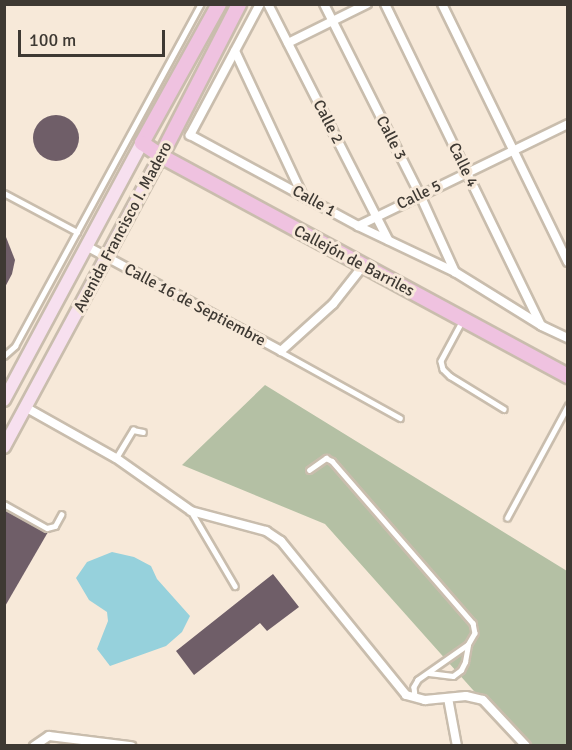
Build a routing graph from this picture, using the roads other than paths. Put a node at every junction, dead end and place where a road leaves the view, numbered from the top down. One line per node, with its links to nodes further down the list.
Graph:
1 (201, 4): 23 (lane)
2 (219, 4): 14 (main road, Avenida Francisco I. Madero)
3 (239, 4): 16 (main road, Avenida Francisco I. Madero)
4 (260, 4): 12 (street, Calle 1)
5 (268, 4): 11 (street, Calle 2)
6 (324, 4): 10 (street, Calle 3)
7 (367, 4): 10 (street)
8 (385, 4): 17 (street, Calle 4)
9 (442, 4): 15 (street)
10 (333, 21): 11 (street); 20 (street, Calle 3)
11 (288, 43): 21 (street, Calle 2)
12 (235, 51): 19 (street); 19 (street, Calle 1)
13 (567, 124): 15 (street, Calle 5)
14 (142, 143): 16 (main road, Callejón de Barriles); 25 (main road, Avenida Francisco I. Madero)
15 (512, 151): 17 (street, Calle 5); 27 (street)
16 (161, 156): 26 (main road, Avenida Francisco I. Madero); 28 (main road, Callejón de Barriles)
17 (466, 173): 20 (street, Calle 5); 31 (street, Calle 4)
18 (4, 193): 23 (lane)
19 (303, 194): 22 (street, Calle 1)
20 (420, 195): 21 (street, Calle 5); 29 (street, Calle 3)
21 (376, 216): 22 (street, Calle 5); 24 (street, Calle 2)
22 (358, 226): 24 (street, Calle 1)
23 (77, 232): 34 (lane)
24 (388, 240): 29 (street, Calle 1)
25 (88, 247): 26 (street, Calle 16 de Septiembre); 36 (main road, Avenida Francisco I. Madero)
26 (109, 258): 33 (street, Calle 16 de Septiembre); 38 (main road, Avenida Francisco I. Madero)
27 (567, 262)
28 (363, 266): 30 (main road, Callejón de Barriles); 33 (street)
29 (455, 272): 31 (street, Calle 1)
30 (463, 320): 35 (main road, Callejón de Barriles); 39 (lane)
31 (542, 326): 32 (street, Calle 1)
32 (567, 338)
33 (281, 351): 40 (lane)
34 (4, 356)
35 (567, 376)
36 (6, 392)
37 (567, 405): 48 (lane)
38 (25, 407): 42 (main road, Avenida Francisco I. Madero); 43 (street)
39 (504, 410)
40 (400, 418)
41 (143, 432): 43 (lane)
42 (4, 447)
43 (116, 458): 46 (street)
44 (309, 471): 50 (lane)
45 (4, 504): 47 (lane)
46 (191, 511): 49 (lane); 53 (street)
47 (62, 515)
48 (507, 518)
49 (236, 586)
50 (468, 645): 51 (lane); 51 (lane)
51 (429, 673): 53 (lane)
52 (448, 698): 53 (street); 56 (street); 57 (street)
53 (415, 699)
54 (34, 746): 55 (street)
55 (131, 746)
56 (457, 746)
57 (526, 746)

